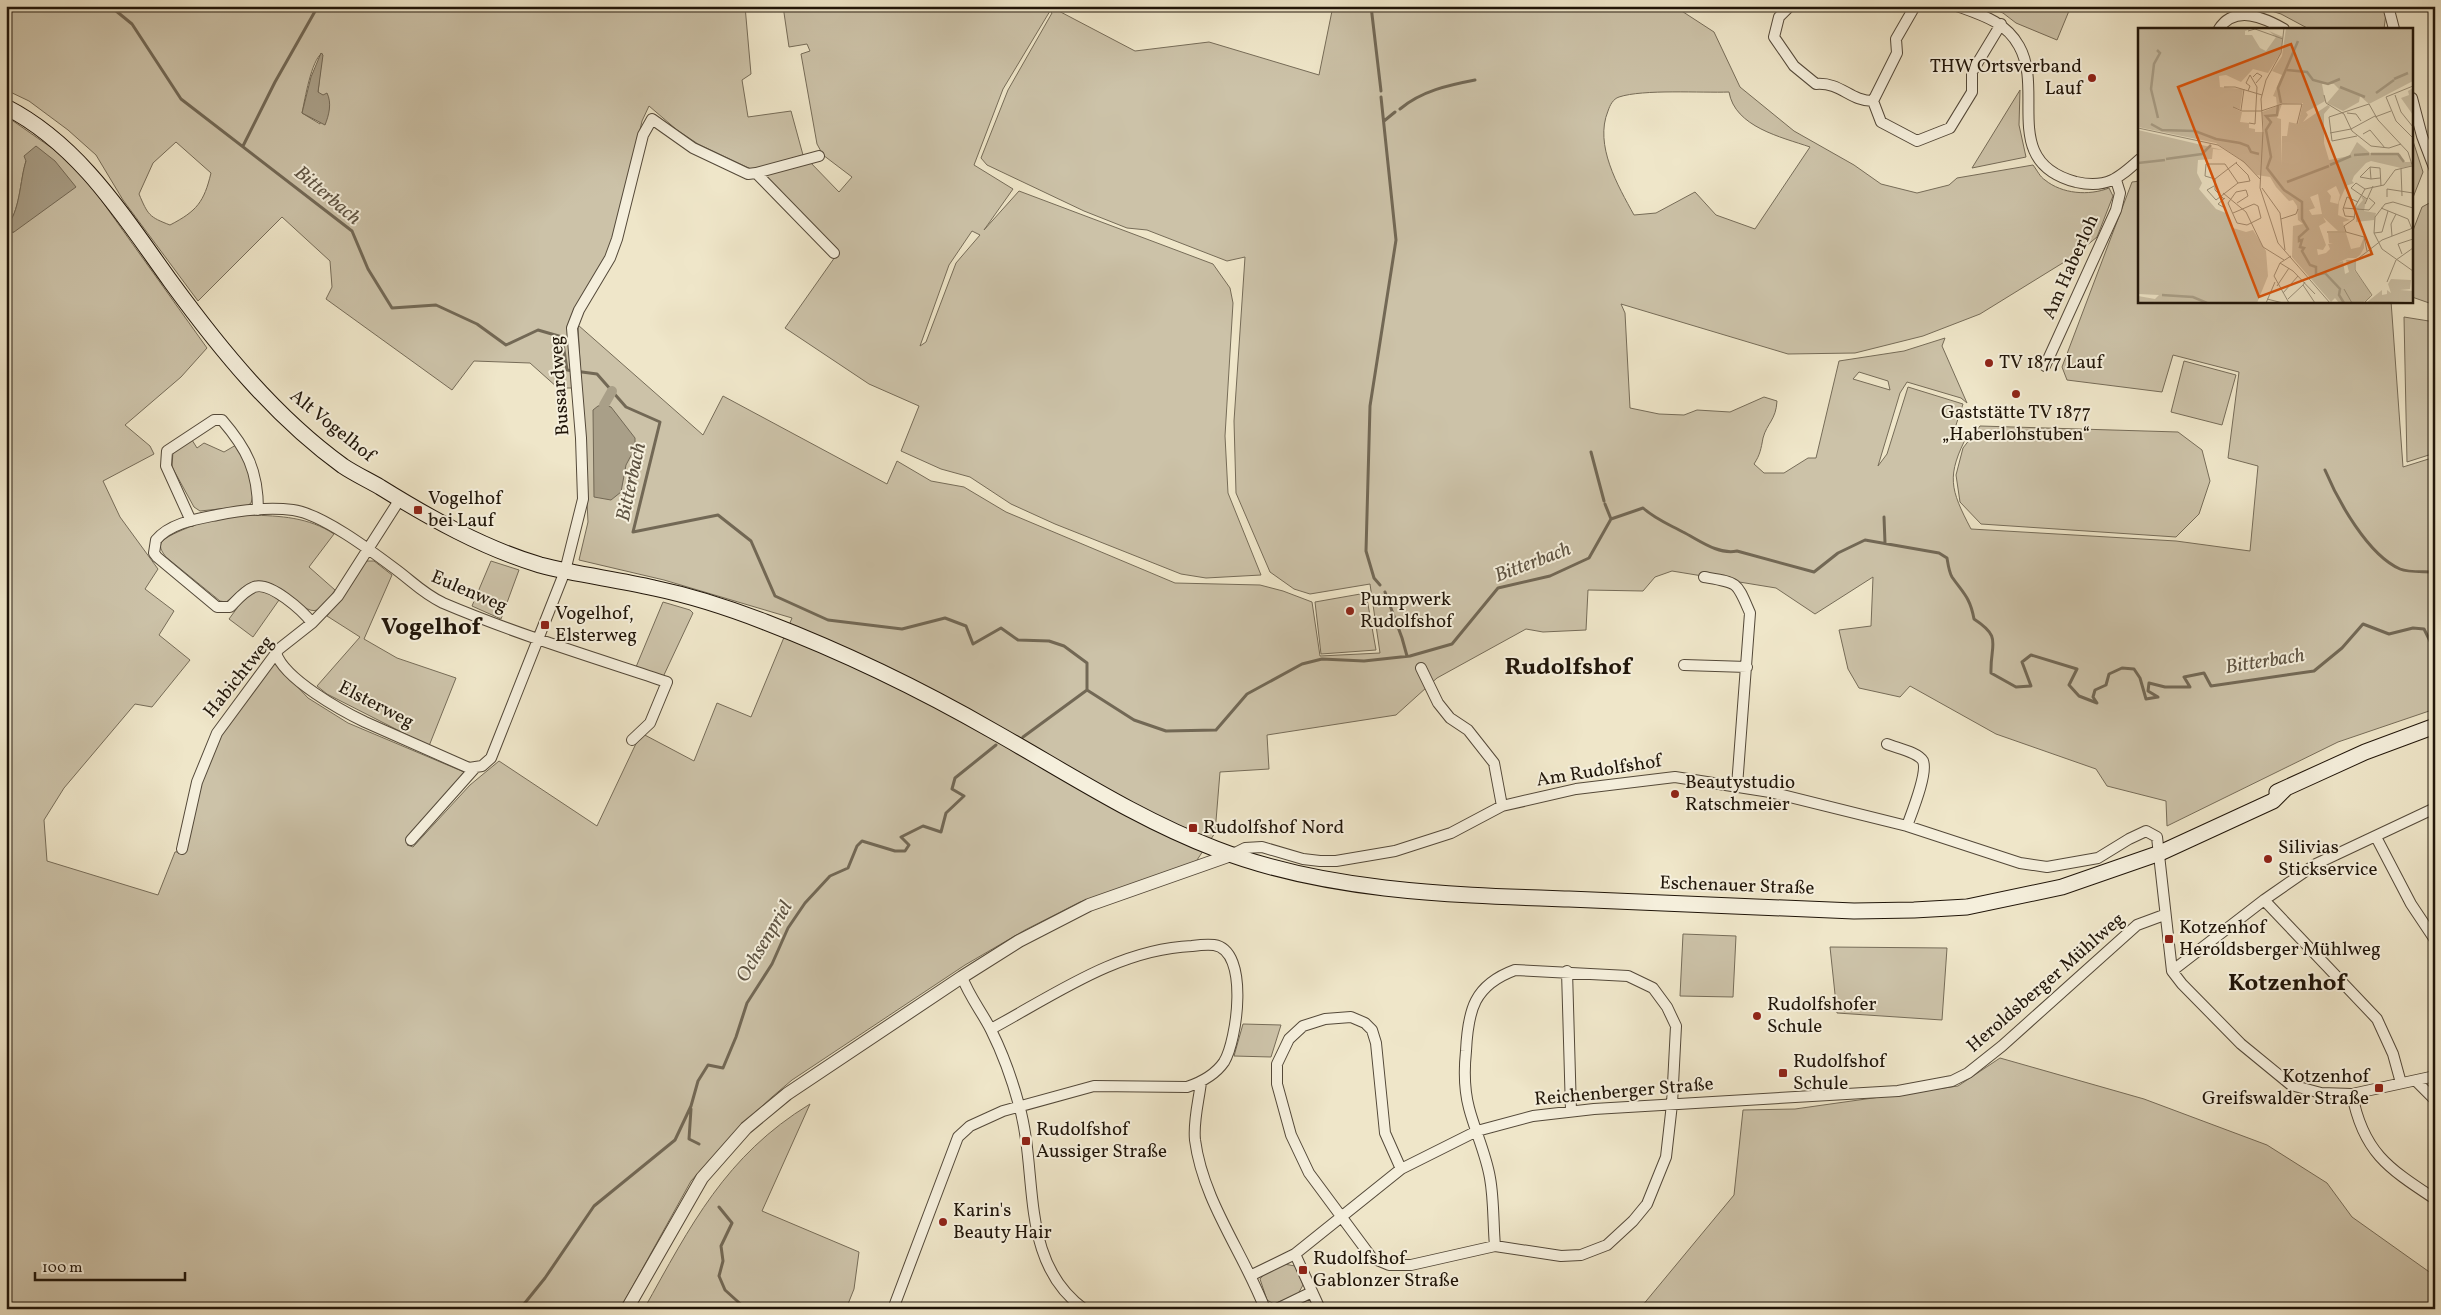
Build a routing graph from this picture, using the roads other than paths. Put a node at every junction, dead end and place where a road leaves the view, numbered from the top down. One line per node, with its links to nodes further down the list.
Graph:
1 (1790, 6): 9 (street)
2 (1915, 6): 9 (street)
3 (1958, 6): 5 (street)
4 (2388, 6): 8 (street)
5 (2000, 24): 9 (street); 16 (street)
6 (2220, 28): 7 (street)
7 (2282, 28)
8 (2394, 28)
9 (1873, 101)
10 (2414, 106): 14 (street)
11 (6, 108): 19 (main road, Alt Vogelhof)
12 (819, 156): 15 (street)
13 (2138, 161): 16 (street)
14 (2435, 170)
15 (756, 173): 17 (street); 23 (street, Bussardweg)
16 (2116, 180): 18 (street, Am Haberloh)
17 (834, 253)
18 (2045, 366)
19 (400, 500): 22 (street, Habichtweg); 23 (main road, Alt Vogelhof)
20 (258, 510): 21 (street, Eulenweg); 21 (street); 22 (street, Eulenweg)
21 (191, 521): 25 (street, Eulenweg)
22 (367, 550): 25 (street, Habichtweg); 26 (street, Eulenweg)
23 (565, 572): 26 (street); 43 (main road, Eschenauer Straße)
24 (1704, 577): 29 (street)
25 (312, 623): 27 (street, Habichtweg)
26 (539, 639): 32 (street, Eulenweg); 34 (street)
27 (276, 653): 34 (street, Elsterweg); 41 (street, Habichtweg)
28 (1684, 665): 29 (street)
29 (1747, 667): 35 (street)
30 (1421, 668): 36 (street)
31 (2435, 726): 42 (main road, Eschenauer Straße)
32 (632, 740)
33 (1887, 744): 38 (street)
34 (474, 769): 40 (street)
35 (1737, 786): 36 (street, Am Rudolfshof); 38 (street, Am Rudolfshof)
36 (1502, 806): 43 (street, Am Rudolfshof)
37 (2435, 808): 39 (street)
38 (1907, 826): 42 (street, Am Rudolfshof)
39 (2376, 837): 44 (street); 46 (street)
40 (411, 840)
41 (182, 849)
42 (2160, 853): 43 (main road, Eschenauer Straße); 45 (street)
43 (1231, 855): 49 (street)
44 (2264, 900): 48 (street); 55 (street)
45 (2164, 916): 48 (street); 52 (street, Heroldsberger Mühlweg)
46 (2435, 940)
47 (1567, 971): 58 (street); 60 (street); 61 (street)
48 (2172, 971): 56 (street)
49 (962, 976): 50 (street); 70 (street)
50 (991, 1029): 54 (street); 59 (street)
51 (2435, 1076): 53 (street)
52 (1952, 1080): 58 (street, Reichenberger Straße)
53 (2416, 1081): 55 (street); 57 (street)
54 (1201, 1082): 59 (street); 67 (street)
55 (2401, 1083): 56 (street)
56 (2352, 1094): 63 (street)
57 (2435, 1100)
58 (1672, 1104): 60 (street, Reichenberger Straße); 65 (street)
59 (1020, 1106): 69 (street); 71 (street)
60 (1571, 1111): 61 (street, Reichenberger Straße)
61 (1477, 1131): 62 (street, Reichenberger Straße); 65 (street)
62 (1401, 1169): 64 (street, Reichenberger Straße); 64 (street)
63 (2435, 1199)
64 (1340, 1218): 65 (street); 66 (street, Reichenberger Straße)
65 (1495, 1246)
66 (1295, 1254): 67 (street, Reichenberger Straße); 68 (street)
67 (1252, 1275): 73 (street)
68 (1312, 1292): 74 (street); 75 (street)
69 (1070, 1305): 72 (street)
70 (627, 1309)
71 (893, 1309)
72 (1084, 1309)
73 (1266, 1309)
74 (1277, 1309)
75 (1320, 1309)

